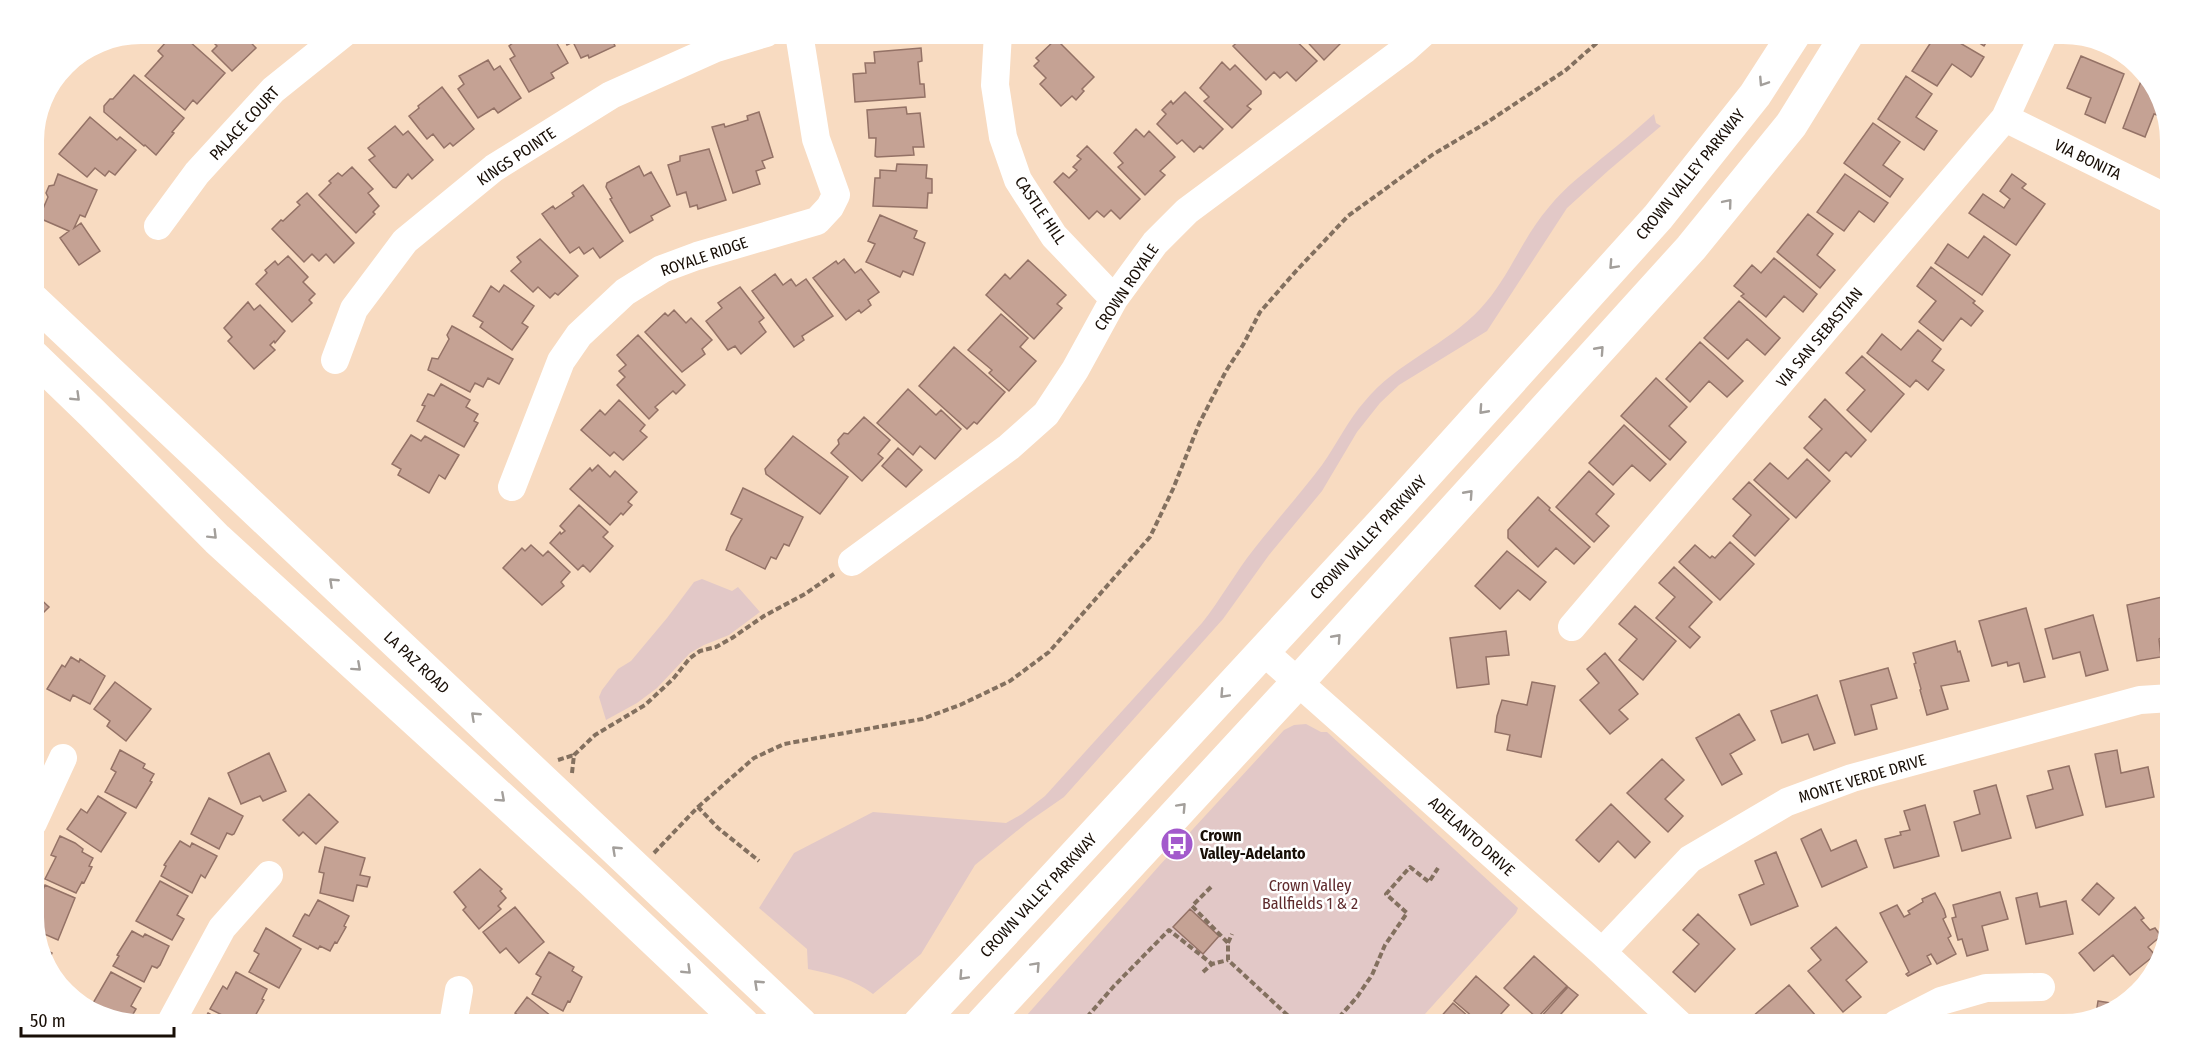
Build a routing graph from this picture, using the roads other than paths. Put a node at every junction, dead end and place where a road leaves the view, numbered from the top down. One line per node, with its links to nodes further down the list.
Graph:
1 (330, 44): 11 (street, PALACE COURT)
2 (729, 44): 14 (street, KINGS POINTE)
3 (801, 44): 16 (street, ROYALE RIDGE)
4 (997, 44): 12 (street, CASTLE HILL)
5 (1411, 44): 12 (street, CROWN ROYALE)
6 (1789, 44): 19 (main road, CROWN VALLEY PARKWAY, one-way to 19)
7 (1841, 44): 20 (main road, one-way to 7)
8 (2039, 44): 9 (street, VIA SAN SEBASTIAN)
9 (2005, 118): 10 (street, VIA BONITA); 18 (street, VIA SAN SEBASTIAN)
10 (2160, 195)
11 (158, 226)
12 (1114, 299): 17 (street, CROWN ROYALE)
13 (44, 310): 31 (main road, LA PAZ ROAD, one-way to 13)
14 (334, 360)
15 (44, 367): 30 (main road, one-way to 30)
16 (512, 487)
17 (852, 562)
18 (1572, 627)
19 (1263, 651): 20 (street, ADELANTO DRIVE); 32 (main road, CROWN VALLEY PARKWAY, one-way to 32)
20 (1298, 682): 25 (street, ADELANTO DRIVE); 33 (main road, one-way to 20)
21 (2160, 699): 25 (street, MONTE VERDE DRIVE)
22 (63, 758): 23 (street)
23 (44, 799)
24 (269, 875): 28 (street)
25 (1602, 952): 34 (street, ADELANTO DRIVE)
26 (2041, 987): 35 (street)
27 (459, 990): 29 (street)
28 (175, 1014)
29 (455, 1014)
30 (733, 1014)
31 (790, 1014)
32 (928, 1014)
33 (991, 1014)
34 (1668, 1014)
35 (1916, 1014)

